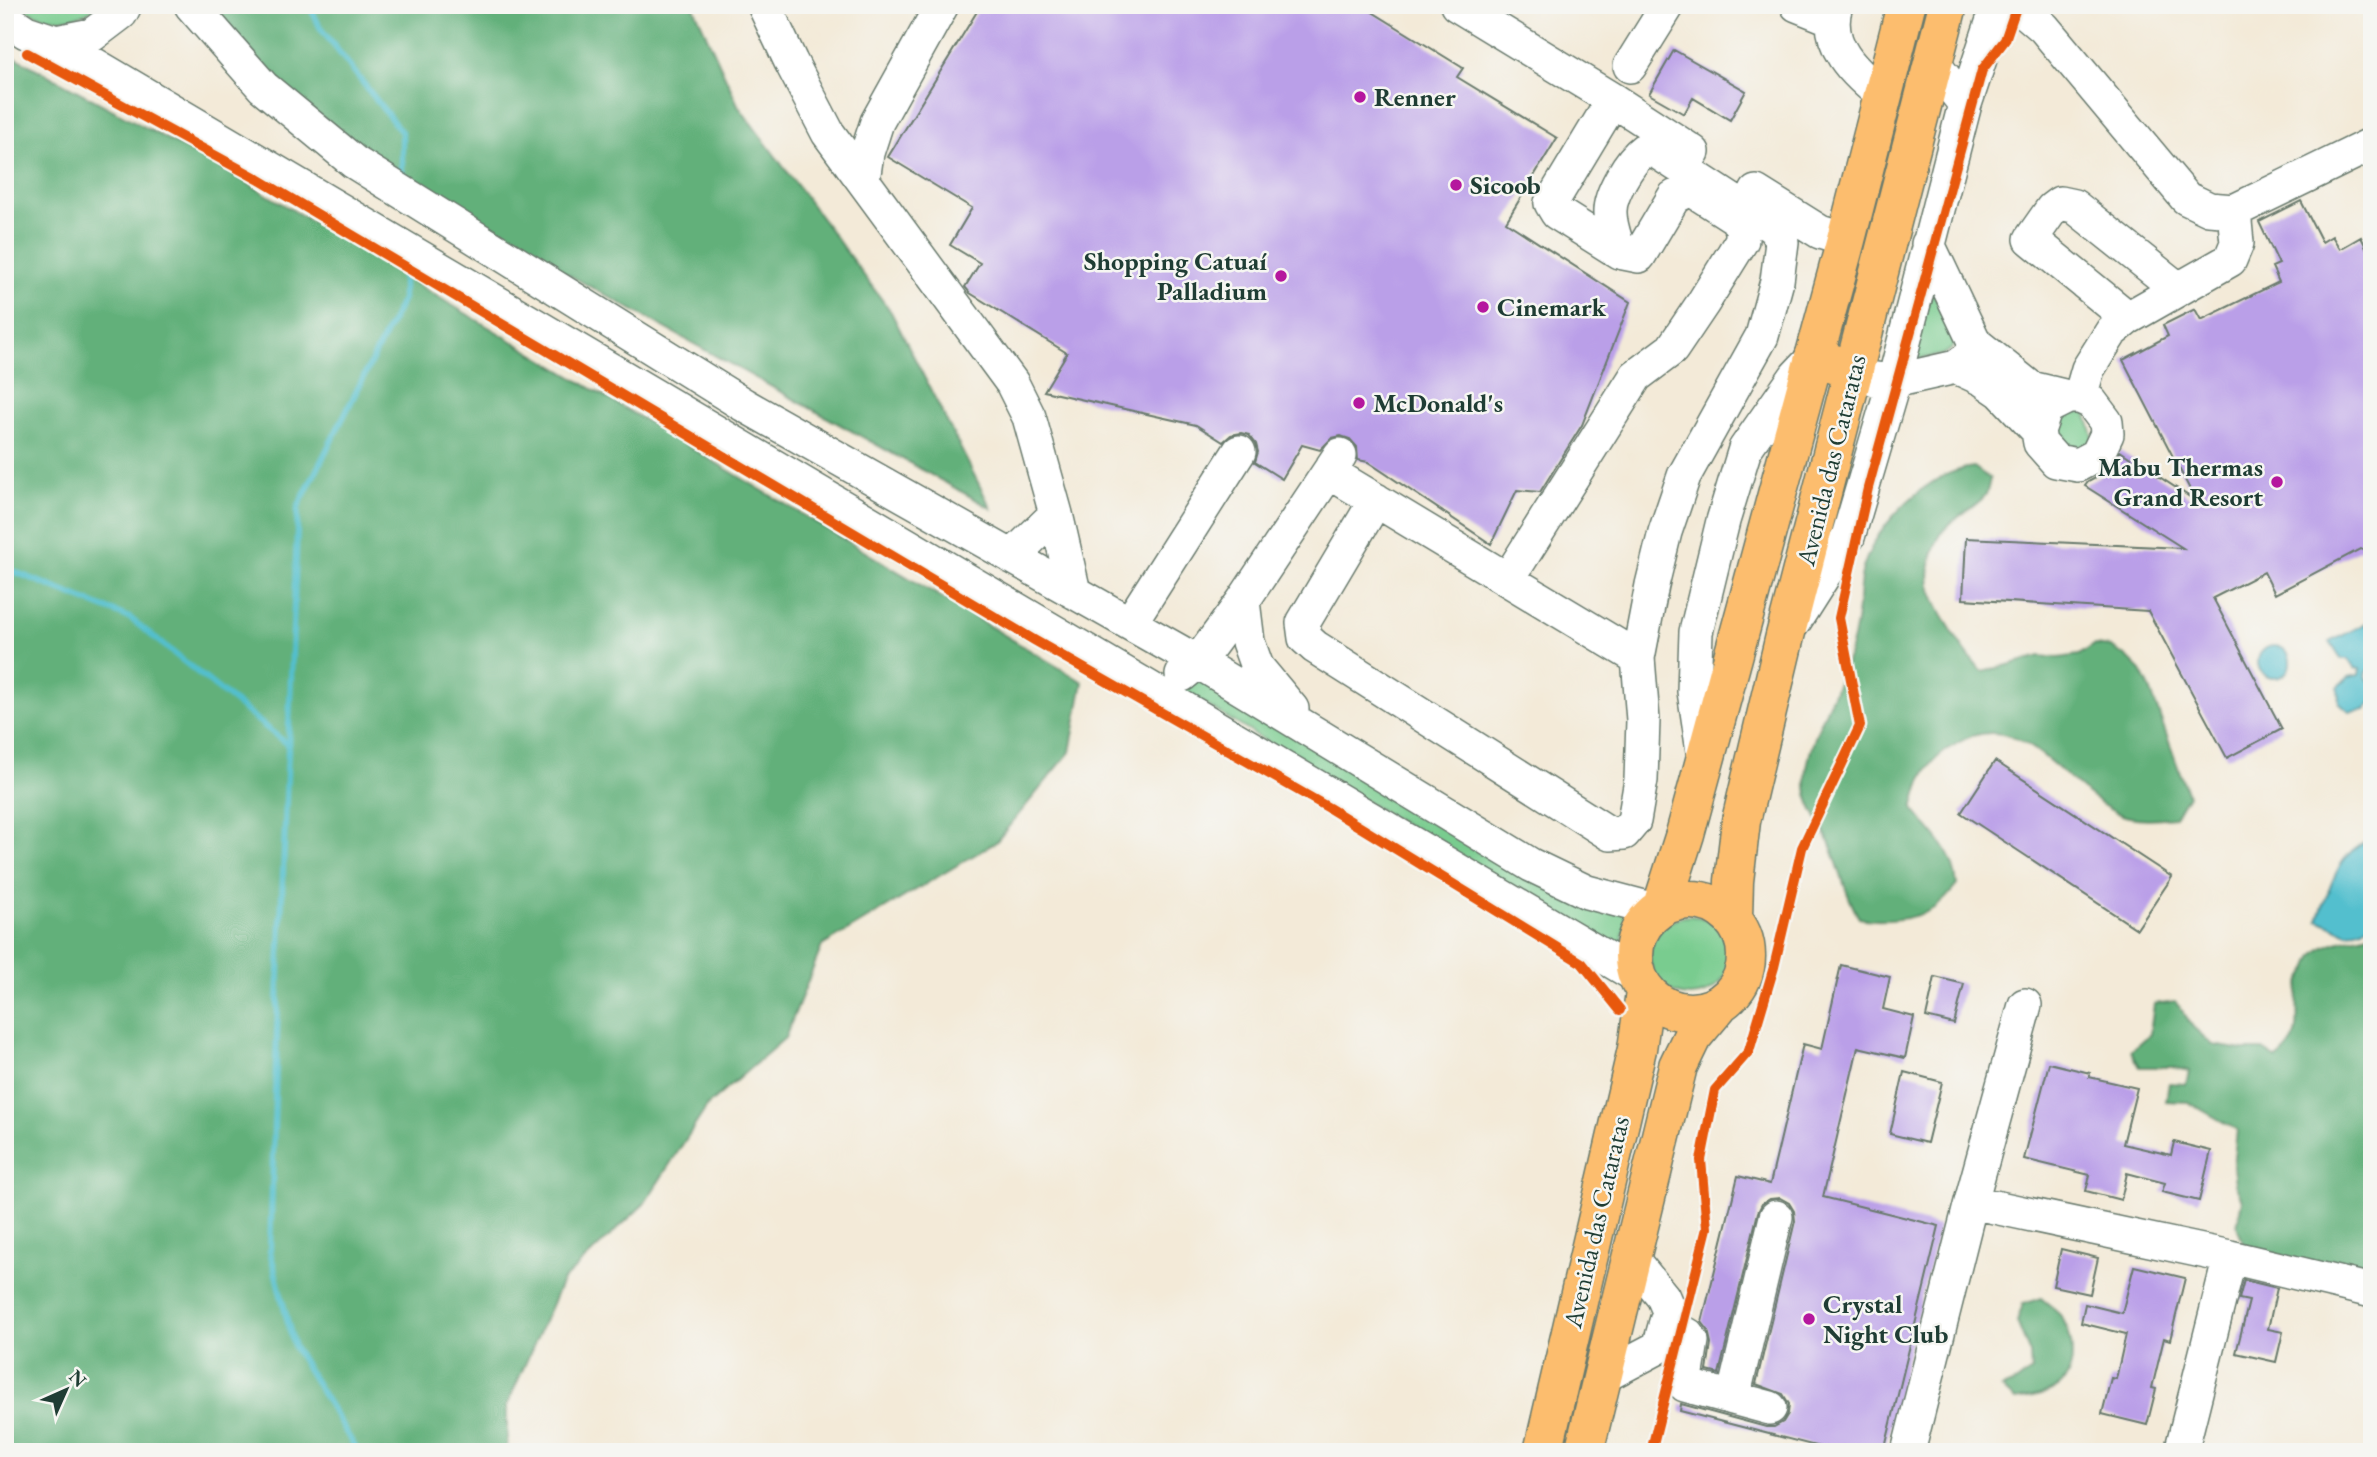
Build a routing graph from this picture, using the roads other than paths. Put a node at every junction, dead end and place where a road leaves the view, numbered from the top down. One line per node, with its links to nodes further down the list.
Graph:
1 (125, 5): 14 (street)
2 (191, 5): 37 (street)
3 (764, 5): 21 (street)
4 (942, 5): 21 (street)
5 (1457, 5): 18 (street)
6 (1668, 5): 16 (street)
7 (1797, 5): 12 (street)
8 (1906, 5): 17 (main road, Avenida das Cataratas)
9 (1948, 5): 15 (main road, Avenida das Cataratas)
10 (1998, 5): 19 (street)
11 (2009, 5): 22 (street)
12 (1834, 12): 17 (street)
13 (5, 18): 14 (street)
14 (56, 42): 42 (street)
15 (1933, 63): 19 (street); 30 (main road, Avenida das Cataratas)
16 (1630, 66)
17 (1884, 97): 23 (main road, Avenida das Cataratas)
18 (1613, 100): 23 (street); 25 (street)
19 (1965, 104): 24 (street)
20 (2369, 151): 22 (street)
21 (863, 180): 36 (street)
22 (2234, 211): 26 (street)
23 (1846, 240): 29 (main road, Avenida das Cataratas)
24 (1928, 244): 28 (street); 31 (street)
25 (1619, 252): 38 (street); 44 (street)
26 (2178, 289): 27 (street); 27 (street)
27 (2128, 318): 32 (street)
28 (1965, 355): 31 (street); 32 (street); 33 (street)
29 (1814, 357): 30 (main road); 47 (main road, Avenida das Cataratas)
30 (1854, 371): 31 (street); 43 (main road, Avenida das Cataratas)
31 (1894, 382): 43 (street)
32 (2074, 397): 33 (street); 33 (street)
33 (2038, 431)
34 (1239, 452): 41 (street)
35 (1376, 500): 38 (street); 40 (street); 44 (street)
36 (1056, 514): 37 (street); 39 (street)
37 (1012, 557): 39 (street)
38 (1508, 579): 44 (street)
39 (1074, 592): 41 (street)
40 (1243, 601): 45 (street); 46 (street)
41 (1130, 623): 45 (street)
42 (1048, 627): 45 (street); 49 (street)
43 (1785, 636): 48 (main road, Avenida das Cataratas)
44 (1638, 658)
45 (1198, 662): 46 (street)
46 (1309, 730): 47 (street)
47 (1658, 908): 48 (main road); 49 (main road)
48 (1733, 919): 51 (main road)
49 (1640, 983): 51 (main road); 61 (main road, Avenida das Cataratas)
50 (2025, 1005): 52 (street)
51 (1718, 1006): 54 (main road, Avenida das Cataratas)
52 (1971, 1202): 55 (street); 63 (street)
53 (1776, 1217): 59 (street)
54 (1631, 1258): 57 (street); 58 (main road, Avenida das Cataratas)
55 (2230, 1258): 56 (street); 64 (street)
56 (2372, 1291)
57 (1660, 1337): 58 (street); 59 (street)
58 (1602, 1377): 62 (main road, Avenida das Cataratas)
59 (1733, 1398): 60 (street)
60 (1770, 1408)
61 (1543, 1452)
62 (1584, 1452)
63 (1908, 1452)
64 (2181, 1452)

